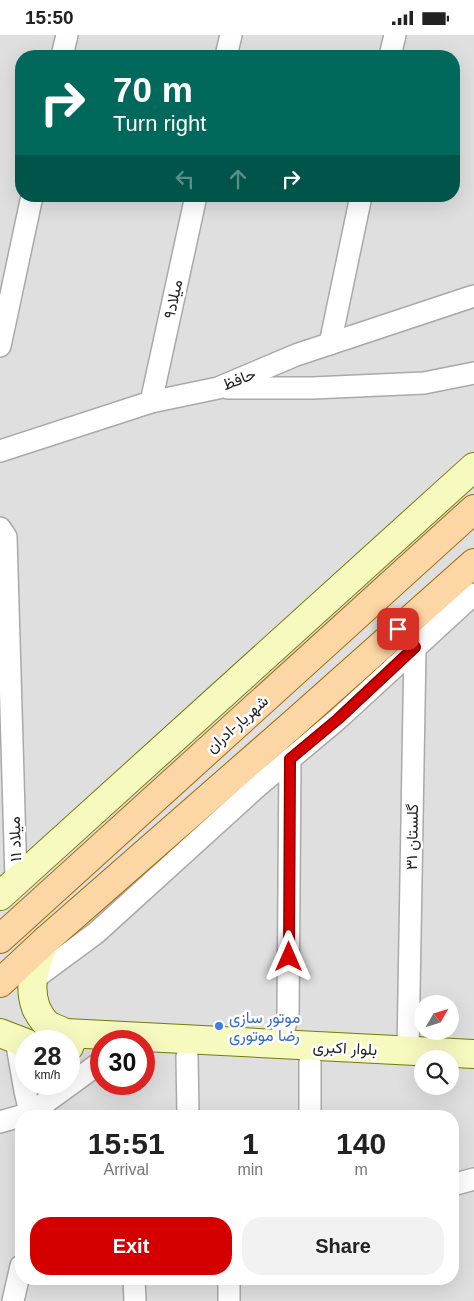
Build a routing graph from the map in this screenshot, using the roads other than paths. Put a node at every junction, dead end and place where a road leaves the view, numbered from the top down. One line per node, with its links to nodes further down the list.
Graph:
1 (67, 35): 4 (street)
2 (231, 35): 5 (street)
3 (395, 35): 6 (street)
4 (63, 50)
5 (227, 50)
6 (391, 50)
7 (31, 202): 12 (street)
8 (195, 202): 15 (street, میلاد۹)
9 (360, 202): 11 (street)
10 (474, 296): 11 (street, حافظ)
11 (330, 344): 14 (street, حافظ)
12 (0, 346)
13 (474, 373): 14 (street)
14 (218, 388): 15 (street, حافظ)
15 (151, 402): 16 (street, حافظ)
16 (0, 451)
17 (474, 467): 24 (street)
18 (474, 509): 25 (main road, شهریار-ادران)
19 (0, 528): 24 (street, میلاد ۱۱)
20 (474, 563): 22 (main road)
21 (474, 593): 22 (street)
22 (407, 638): 23 (street); 26 (main road); 32 (street, گلستان ۳۱)
23 (290, 759): 27 (street); 30 (street)
24 (8, 888)
25 (0, 939)
26 (46, 940): 27 (street); 28 (main road)
27 (31, 981): 31 (street)
28 (0, 983)
29 (14, 1039): 42 (street)
30 (279, 1045): 31 (street, بلوار اکبری); 37 (street, بلوار اکبری)
31 (83, 1047): 43 (street)
32 (416, 1050)
33 (474, 1054): 35 (street, بلوار اکبری)
34 (155, 1055): 36 (street, بلوار اکبری)
35 (459, 1055)
36 (187, 1056): 39 (street, بلوار اکبری); 44 (street)
37 (414, 1059)
38 (414, 1059): 39 (street, بلوار اکبری)
39 (310, 1062): 45 (street)
40 (459, 1069): 41 (street)
41 (474, 1070)
42 (30, 1110)
43 (34, 1110)
44 (188, 1110)
45 (310, 1110)
46 (15, 1118): 47 (street)
47 (0, 1122)
48 (474, 1179): 49 (street)
49 (459, 1183)
50 (17, 1285): 53 (street)
51 (134, 1285): 54 (street)
52 (229, 1285): 55 (street)
53 (13, 1301)
54 (135, 1301)
55 (229, 1301)

